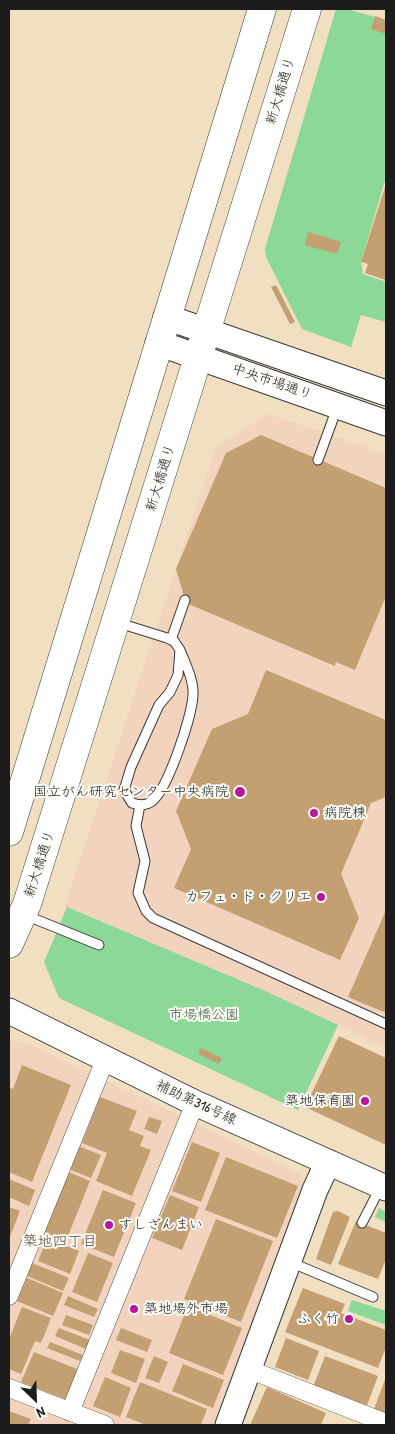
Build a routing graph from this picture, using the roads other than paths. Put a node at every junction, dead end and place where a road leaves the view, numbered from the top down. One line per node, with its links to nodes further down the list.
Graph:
1 (262, 9): 3 (main road)
2 (307, 9): 5 (main road, 新大橋通り)
3 (166, 316): 4 (main road); 5 (street, 中央市場通り)
4 (158, 343): 5 (street, 中央市場通り); 15 (main road)
5 (203, 344): 6 (street, 中央市場通り); 7 (street, 中央市場通り); 11 (main road, 新大橋通り)
6 (386, 393)
7 (338, 406): 8 (street, 中央市場通り); 9 (lane)
8 (386, 423)
9 (318, 460)
10 (185, 600): 12 (lane)
11 (116, 622): 12 (lane); 16 (main road, 新大橋通り)
12 (172, 640): 13 (lane)
13 (180, 650): 14 (lane); 14 (lane)
14 (140, 805): 20 (lane)
15 (9, 832)
16 (23, 914): 17 (main road, 新大橋通り); 18 (lane)
17 (9, 944)
18 (99, 945)
19 (9, 1011): 21 (street, 補助第316号線)
20 (386, 1024)
21 (105, 1060): 22 (street, 補助第316号線); 27 (street)
22 (195, 1103): 23 (street, 補助第316号線); 31 (street)
23 (328, 1162): 24 (street, 補助第316号線); 26 (street)
24 (384, 1187): 25 (lane)
25 (362, 1223)
26 (288, 1262): 28 (lane); 29 (street)
27 (9, 1296)
28 (373, 1297)
29 (248, 1369): 32 (street); 34 (street)
30 (9, 1388): 31 (street)
31 (70, 1412): 33 (street)
32 (386, 1423)
33 (105, 1425)
34 (228, 1425)

